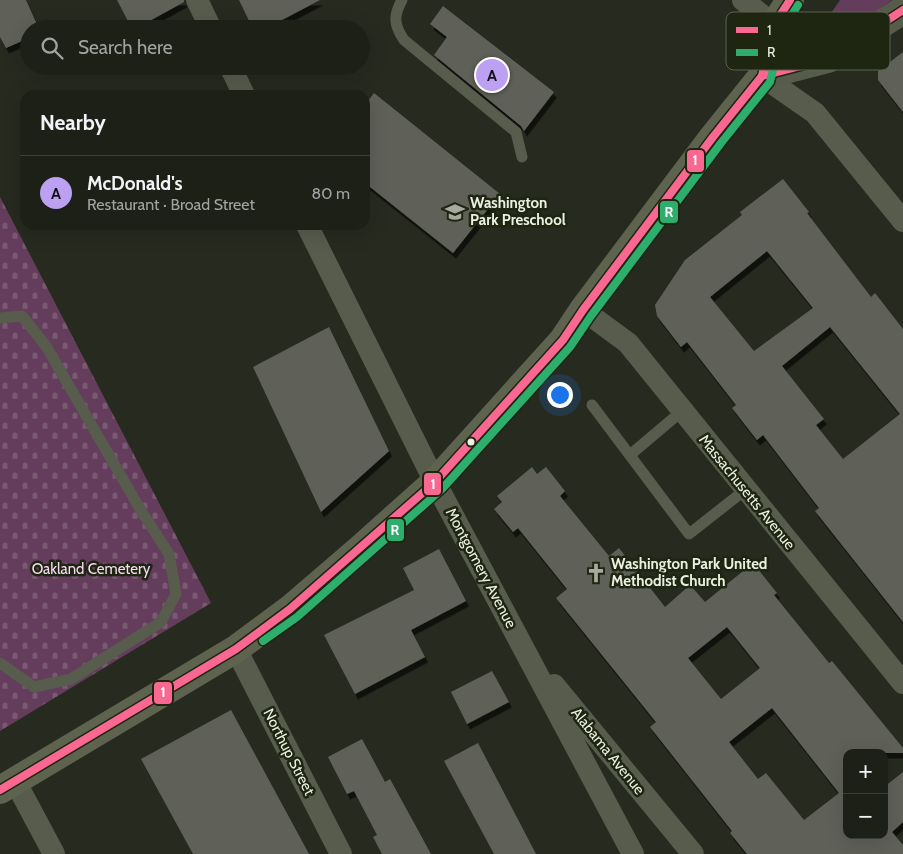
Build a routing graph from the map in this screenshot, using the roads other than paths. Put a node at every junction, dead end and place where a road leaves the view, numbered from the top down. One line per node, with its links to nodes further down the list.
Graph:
1 (197, 0): 9 (street)
2 (402, 0): 15 (lane)
3 (743, 0): 6 (street)
4 (790, 0): 7 (main road)
5 (903, 10): 8 (main road)
6 (758, 12)
7 (782, 12)
8 (890, 18)
9 (207, 20)
10 (763, 70): 13 (main road)
11 (785, 70): 13 (main road)
12 (234, 75): 14 (street)
13 (762, 76): 16 (street); 18 (main road)
14 (242, 90)
15 (522, 157)
16 (903, 221)
17 (309, 230): 23 (street, Montgomery Avenue)
18 (584, 310): 21 (street, Massachusetts Avenue); 23 (main road)
19 (0, 318): 27 (lane)
20 (592, 405): 22 (lane)
21 (682, 411): 22 (lane); 24 (street, Massachusetts Avenue)
22 (630, 455): 24 (lane)
23 (435, 482): 25 (street, Montgomery Avenue); 26 (main road)
24 (746, 490): 28 (street, Massachusetts Avenue)
25 (523, 648): 32 (street, Montgomery Avenue); 33 (street, Alabama Avenue)
26 (236, 649): 29 (main road); 31 (street, Northup Street)
27 (0, 663)
28 (903, 683)
29 (8, 785): 30 (street)
30 (54, 854)
31 (341, 854)
32 (633, 854)
33 (693, 854)

